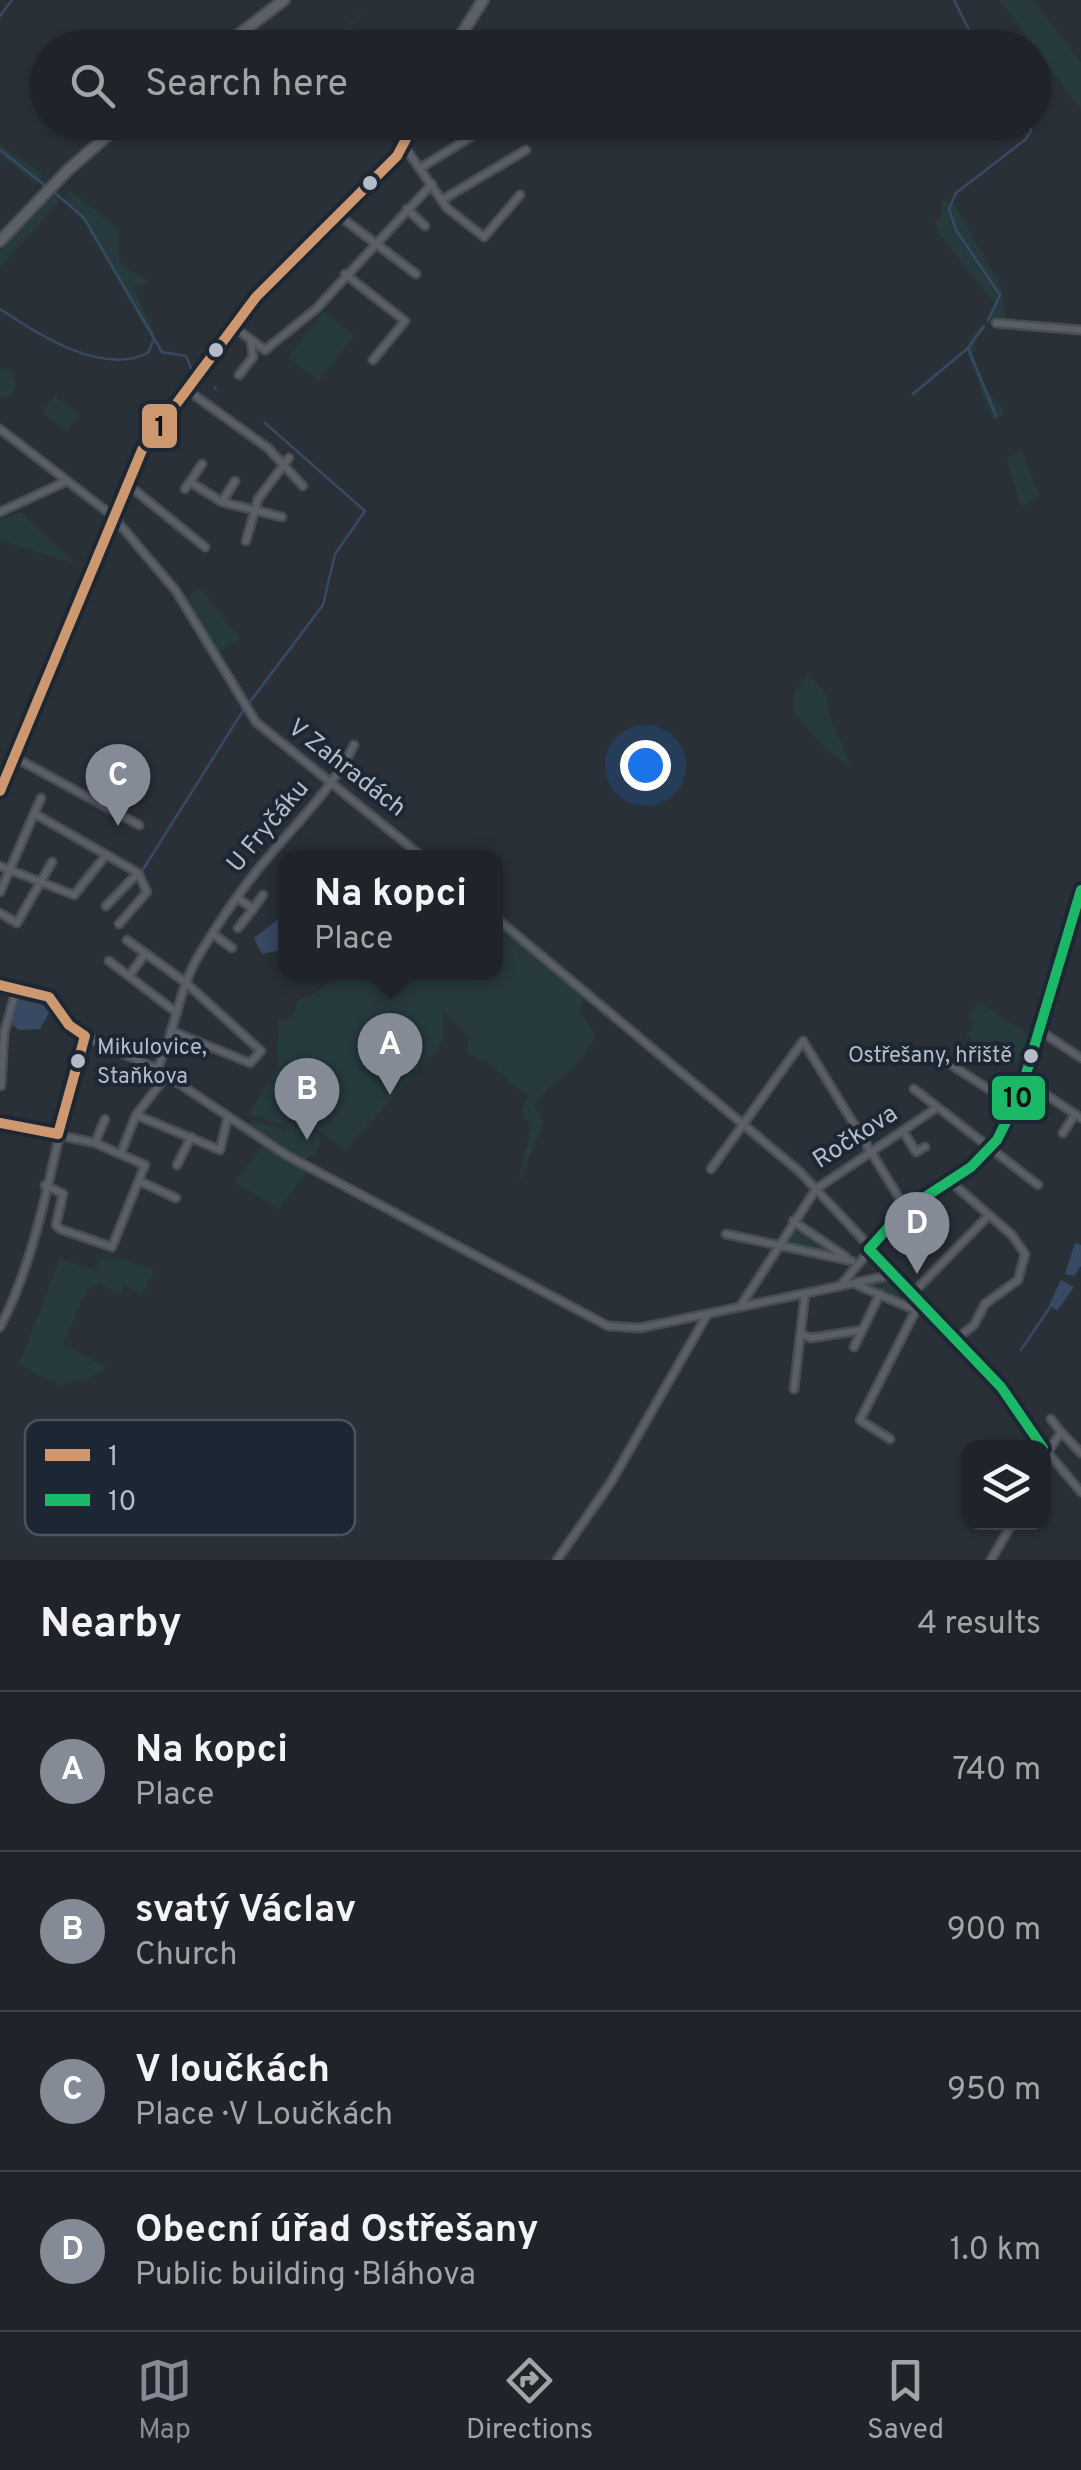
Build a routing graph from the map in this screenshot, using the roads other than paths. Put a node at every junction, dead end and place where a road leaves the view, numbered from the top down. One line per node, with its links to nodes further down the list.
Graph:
1 (281, 0): 3 (main road)
2 (483, 0): 4 (main road)
3 (245, 30)
4 (464, 30)
5 (102, 140): 17 (main road)
6 (407, 140): 8 (main road)
7 (466, 140): 10 (street)
8 (404, 146): 10 (street); 15 (main road)
9 (526, 150): 13 (street)
10 (422, 167): 11 (street)
11 (432, 184): 13 (street); 14 (street)
12 (520, 195): 13 (street)
13 (442, 200)
14 (407, 210): 16 (street); 18 (street)
15 (338, 214): 18 (street); 22 (main road)
16 (425, 226)
17 (0, 241)
18 (374, 243): 19 (street); 20 (street)
19 (345, 274): 24 (street); 25 (street)
20 (416, 274)
21 (996, 323): 23 (street)
22 (234, 327): 24 (street); 27 (main road)
23 (1081, 330)
24 (251, 341): 26 (street)
25 (373, 360)
26 (239, 376)
27 (187, 390): 31 (street); 34 (main road)
28 (0, 429): 32 (street, V Zahradách)
29 (289, 458): 31 (street)
30 (202, 464): 36 (street)
31 (282, 466): 35 (street); 37 (street)
32 (67, 481): 38 (street); 39 (street, V Zahradách)
33 (235, 482): 36 (street)
34 (126, 483): 39 (main road); 42 (street)
35 (303, 486)
36 (222, 502): 37 (street)
37 (254, 510): 40 (street); 41 (street)
38 (0, 512)
39 (112, 516): 44 (main road); 45 (street, V Zahradách)
40 (282, 518)
41 (246, 541)
42 (205, 547)
43 (354, 746): 45 (street, U Fryčáku)
44 (14, 757): 46 (main road); 49 (street)
45 (332, 782): 50 (street, V Zahradách); 60 (street, U Fryčáku)
46 (0, 791)
47 (41, 798): 48 (street)
48 (35, 814): 51 (street); 54 (street)
49 (139, 826)
50 (414, 850)
51 (106, 855): 55 (street); 56 (street)
52 (52, 862): 56 (street)
53 (0, 866): 54 (street)
54 (10, 872): 56 (street); 58 (street)
55 (138, 873): 61 (street); 64 (street)
56 (41, 880): 63 (street)
57 (1081, 890): 77 (street)
58 (0, 892)
59 (263, 895): 62 (street, U Fryčáku)
60 (238, 898): 62 (street, U Fryčáku); 67 (street, U Fryčáku)
61 (106, 906)
62 (254, 908): 66 (street, U Fryčáku)
63 (0, 913)
64 (118, 924)
65 (503, 924): 94 (street)
66 (238, 928)
67 (214, 934): 69 (street); 73 (street, U Fryčáku)
68 (127, 940): 70 (street)
69 (232, 948)
70 (145, 954): 72 (street); 73 (street)
71 (109, 960): 72 (street)
72 (129, 976): 76 (street)
73 (185, 982): 76 (street, U Fryčáku); 78 (street)
74 (0, 984): 75 (street)
75 (17, 988): 79 (street); 85 (street)
76 (177, 1013): 78 (street, U Fryčáku)
77 (1039, 1030): 81 (street); 84 (street)
78 (174, 1032): 82 (street, U Fryčáku)
79 (84, 1036): 82 (street); 97 (street)
80 (939, 1058): 87 (street)
81 (1081, 1058)
82 (158, 1070): 83 (street)
83 (167, 1075): 89 (street); 90 (street)
84 (1024, 1080): 87 (street); 91 (street)
85 (2, 1086)
86 (914, 1089): 88 (street)
87 (1015, 1106): 101 (street)
88 (935, 1109): 95 (street, Ročkova); 101 (street)
89 (136, 1115): 98 (street); 103 (street)
90 (228, 1116): 98 (street); 127 (street)
91 (1078, 1116): 96 (street)
92 (105, 1119): 99 (street)
93 (0, 1123): 97 (street)
94 (742, 1124): 102 (street); 105 (street); 110 (street)
95 (903, 1131): 100 (street); 102 (street, Ročkova)
96 (1063, 1132)
97 (58, 1134): 99 (street); 108 (street)
98 (191, 1137): 104 (street)
99 (94, 1143): 103 (street)
100 (925, 1147)
101 (991, 1149): 107 (street); 109 (street)
102 (870, 1152): 110 (street, Ročkova); 112 (street)
103 (121, 1153): 106 (street)
104 (177, 1166)
105 (711, 1169)
106 (139, 1180): 108 (street); 111 (street)
107 (950, 1180): 112 (street); 113 (street)
108 (44, 1185): 128 (street)
109 (1038, 1185)
110 (816, 1189): 114 (street, Ročkova); 117 (street)
111 (176, 1198)
112 (906, 1209): 117 (street)
113 (989, 1215): 124 (street); 131 (street)
114 (793, 1222): 116 (street, Ročkova); 118 (street)
115 (726, 1234): 116 (street)
116 (779, 1245): 118 (street); 125 (street, Ročkova)
117 (869, 1250): 118 (street); 119 (street)
118 (854, 1262): 121 (street)
119 (892, 1275): 120 (street); 124 (street)
120 (854, 1284): 121 (street); 123 (street)
121 (839, 1287): 122 (street)
122 (805, 1294): 125 (street); 130 (street)
123 (880, 1294): 126 (street); 129 (street)
124 (911, 1295): 126 (street)
125 (740, 1307): 127 (street)
126 (918, 1307): 131 (street); 136 (street)
127 (708, 1314): 143 (street)
128 (0, 1327)
129 (862, 1330): 130 (street); 132 (street)
130 (802, 1335): 133 (street)
131 (956, 1339): 137 (street)
132 (854, 1346)
133 (794, 1390)
134 (1051, 1419): 135 (street)
135 (1060, 1432): 138 (street); 139 (street)
136 (890, 1439)
137 (1036, 1440)
138 (1051, 1445)
139 (1081, 1453)
140 (1051, 1460): 141 (street)
141 (1081, 1492)
142 (1009, 1530): 144 (street)
143 (557, 1560)
144 (992, 1560)

